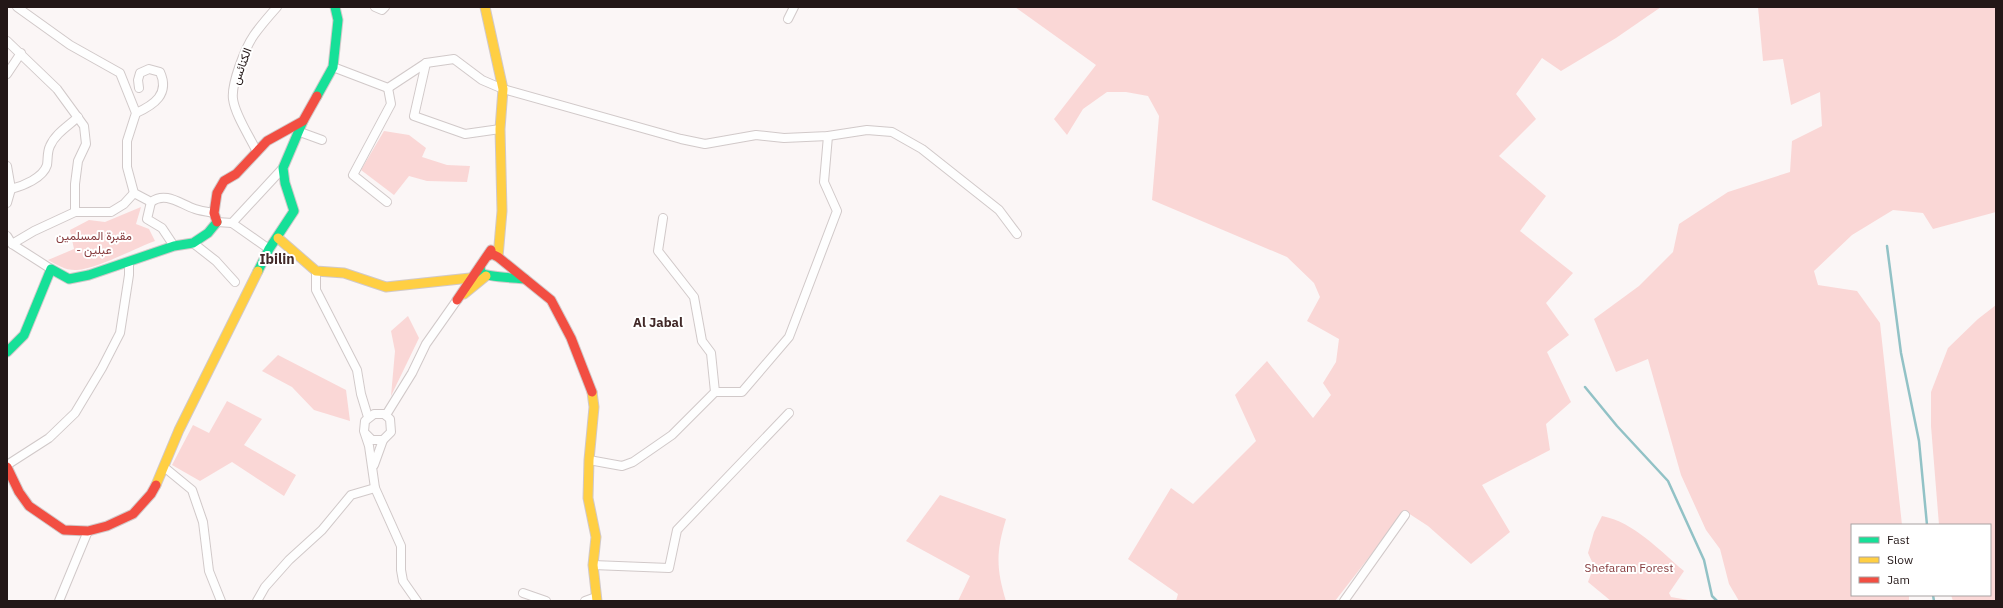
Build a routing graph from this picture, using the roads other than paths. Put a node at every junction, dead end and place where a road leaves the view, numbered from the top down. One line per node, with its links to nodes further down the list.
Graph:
1 (17, 7): 17 (street)
2 (277, 7): 24 (street, الكنائس)
3 (335, 7): 12 (street)
4 (375, 7): 5 (street)
5 (385, 7)
6 (485, 7): 16 (street)
7 (794, 7): 8 (street)
8 (788, 19)
9 (7, 41): 10 (street)
10 (20, 53): 13 (street); 18 (street)
11 (426, 63): 15 (street); 16 (street); 20 (street)
12 (333, 66): 15 (street); 19 (street)
13 (7, 74)
14 (139, 88): 17 (street)
15 (388, 88): 30 (street)
16 (503, 89): 20 (street); 22 (street)
17 (136, 113): 28 (street)
18 (78, 118): 27 (street); 32 (street)
19 (303, 121): 21 (street); 24 (street)
20 (500, 129): 36 (street)
21 (300, 132): 23 (street); 26 (street)
22 (828, 136): 37 (street); 56 (street)
23 (322, 140)
24 (257, 152): 33 (street)
25 (7, 166): 27 (street)
26 (282, 168): 35 (street); 39 (street)
27 (12, 189): 31 (street)
28 (134, 194): 29 (street); 32 (street)
29 (151, 202): 33 (street); 42 (street)
30 (387, 202)
31 (7, 203)
32 (76, 212): 41 (street)
33 (216, 218): 35 (street); 40 (street)
34 (663, 218): 56 (street)
35 (232, 223): 43 (street)
36 (501, 232): 44 (street); 45 (street)
37 (1017, 234)
38 (7, 236): 41 (street)
39 (278, 238): 43 (street); 49 (street)
40 (193, 243): 42 (street); 53 (street)
41 (12, 244): 48 (street)
42 (174, 246): 46 (street)
43 (269, 249): 64 (street)
44 (488, 256): 45 (street); 47 (street)
45 (499, 258): 50 (street); 52 (street)
46 (129, 262): 48 (street); 63 (street)
47 (480, 267): 50 (street); 51 (street)
48 (51, 269): 55 (street)
49 (316, 271): 51 (street); 59 (street)
50 (490, 276): 52 (street); 54 (street)
51 (470, 278): 54 (street)
52 (525, 279): 62 (street)
53 (235, 282)
54 (457, 300): 58 (street)
55 (7, 352)
56 (714, 392): 62 (street)
57 (789, 413): 69 (street)
58 (386, 416): 59 (street); 61 (street)
59 (368, 417): 60 (street)
60 (366, 434): 61 (street); 65 (street)
61 (383, 440): 65 (street)
62 (589, 460): 69 (street)
63 (7, 466): 68 (street)
64 (164, 467): 68 (street); 73 (street)
65 (372, 470): 66 (street)
66 (375, 488): 74 (street); 75 (street)
67 (1404, 514): 78 (street)
68 (88, 531): 72 (street)
69 (593, 565): 71 (street)
70 (523, 593): 76 (street)
71 (596, 599): 77 (street)
72 (59, 601)
73 (220, 601)
74 (257, 601)
75 (417, 601)
76 (546, 601)
77 (585, 601)
78 (1344, 601)

